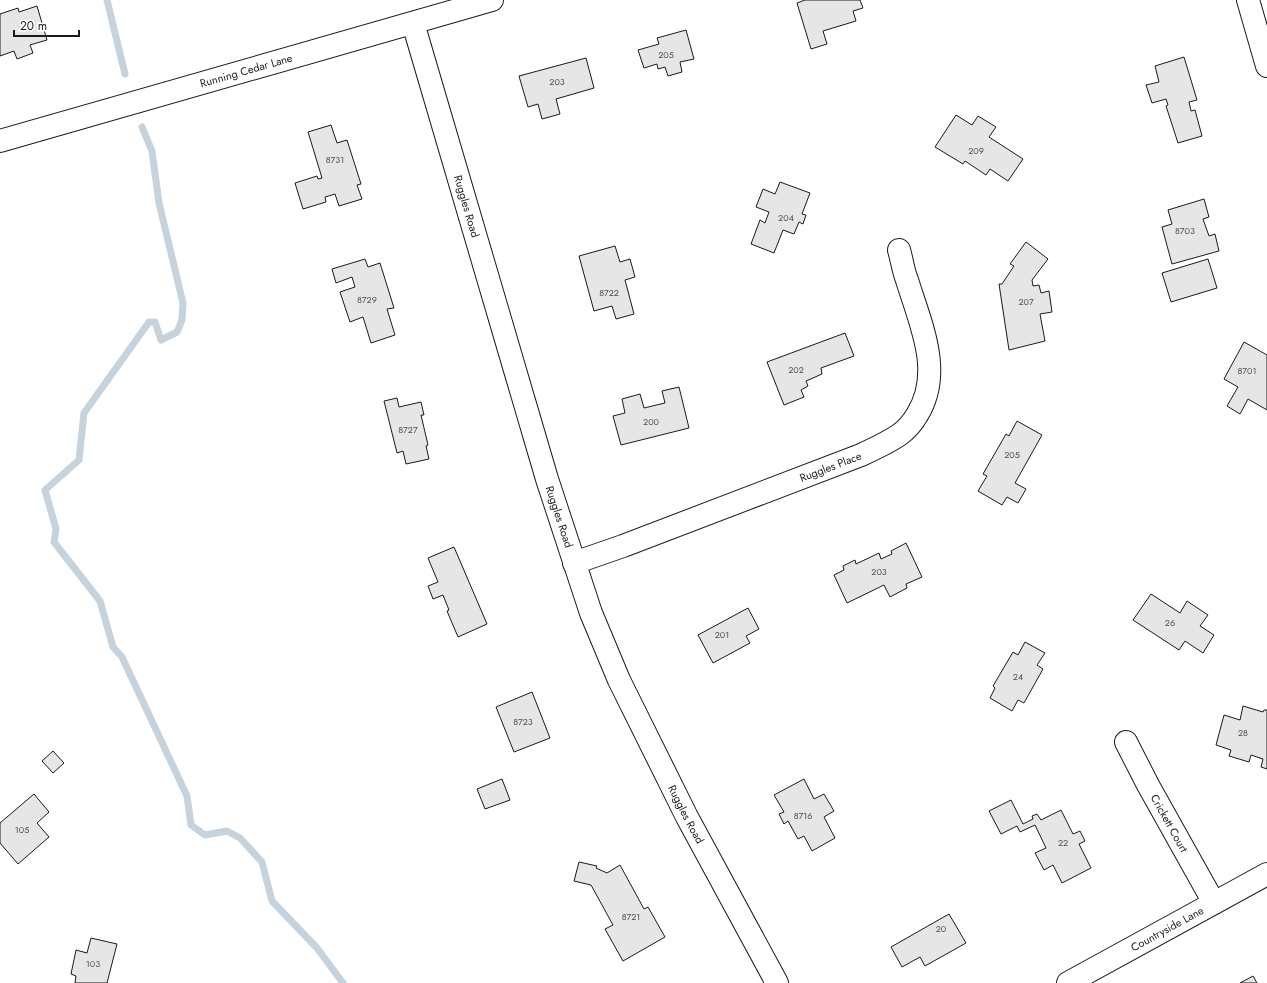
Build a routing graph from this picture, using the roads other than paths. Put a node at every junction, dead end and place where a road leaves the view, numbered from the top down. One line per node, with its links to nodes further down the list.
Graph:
1 (492, 0): 3 (street, Running Cedar Lane)
2 (1248, 0): 4 (street)
3 (413, 23): 5 (street, Running Cedar Lane); 7 (street, Ruggles Road)
4 (1267, 66)
5 (0, 141)
6 (899, 250): 7 (street, Ruggles Place)
7 (574, 563): 11 (street, Ruggles Road)
8 (1126, 742): 10 (street, Crickett Court)
9 (1267, 874): 10 (street, Countryside Lane)
10 (1214, 903): 12 (street, Countryside Lane)
11 (777, 983)
12 (1068, 983)

